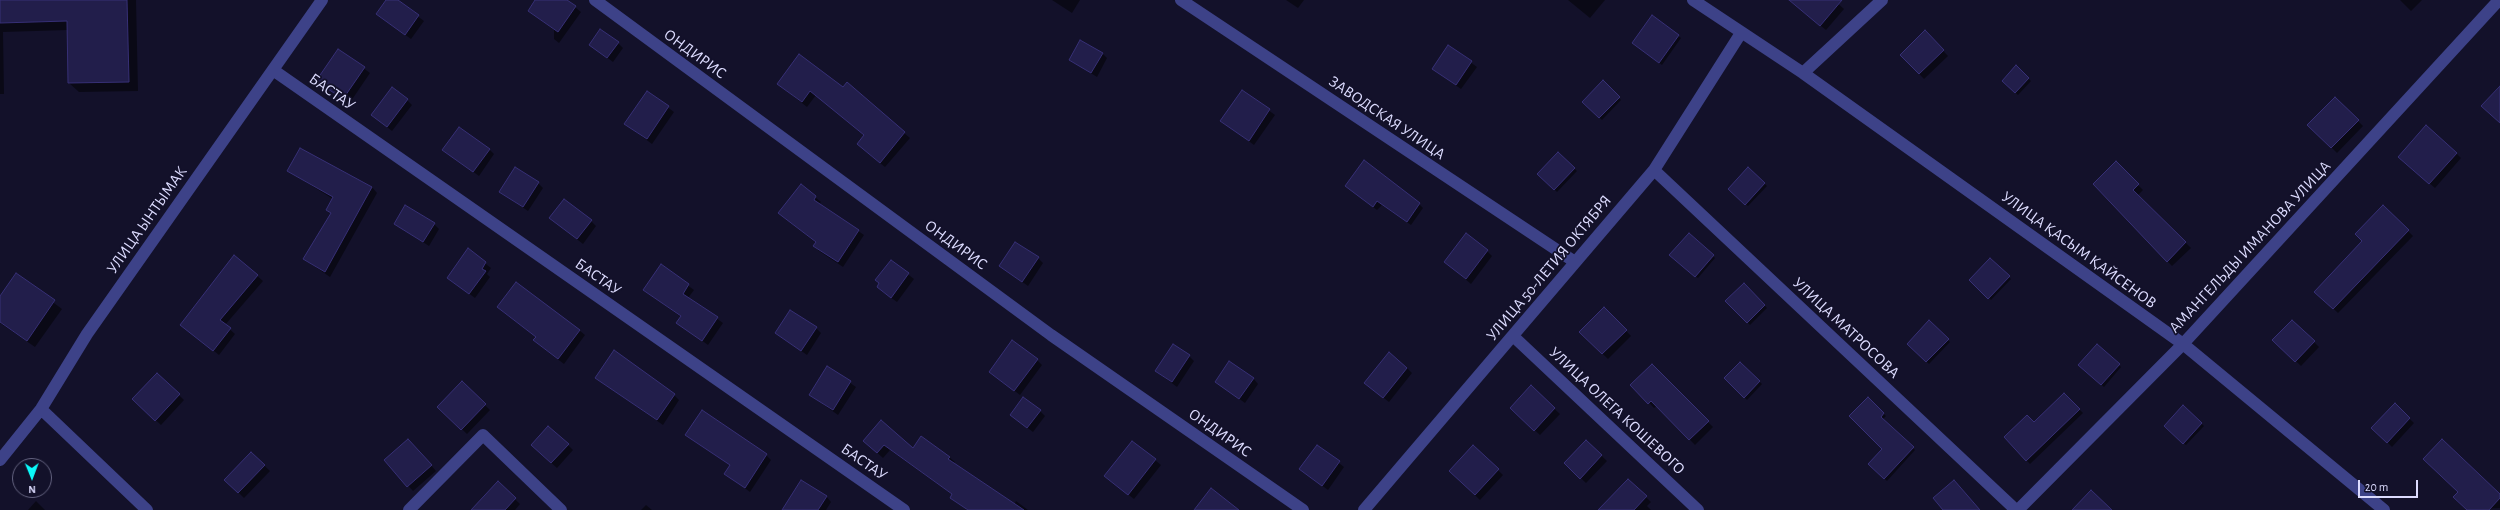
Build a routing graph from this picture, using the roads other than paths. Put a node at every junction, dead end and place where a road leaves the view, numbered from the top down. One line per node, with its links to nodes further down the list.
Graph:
1 (322, 0): 8 (street, УЛИЦА ЫНТЫМАК)
2 (595, 0): 20 (street, ОНДИРИС)
3 (1181, 0): 11 (street, ЗАВОДСКАЯ УЛИЦА)
4 (1693, 0): 7 (street, УЛИЦА ҚАСЫМ ҚАЙСЕНОВ)
5 (1882, 0): 9 (street)
6 (2499, 0): 13 (street, АМАНГЕЛЬДЫ ИМАНОВА УЛИЦА)
7 (1741, 33): 9 (street, УЛИЦА ҚАСЫМ ҚАЙСЕНОВ); 10 (street, УЛИЦА 50-ЛЕТИЯ ОКТЯБРЯ)
8 (273, 70): 14 (street, УЛИЦА ЫНТЫМАК); 19 (street, БАСТАУ)
9 (1803, 73): 13 (street, УЛИЦА ҚАСЫМ ҚАЙСЕНОВ)
10 (1654, 170): 11 (street, УЛИЦА 50-ЛЕТИЯ ОКТЯБРЯ); 23 (street, УЛИЦА МАТРОСОВА)
11 (1575, 262): 12 (street, УЛИЦА 50-ЛЕТИЯ ОКТЯБРЯ)
12 (1513, 336): 21 (street, УЛИЦА 50-ЛЕТИЯ ОКТЯБРЯ); 22 (street, УЛИЦА ОЛЕГА КОШЕВОГО)
13 (2184, 344): 23 (street, АМАНГЕЛЬДЫ ИМАНОВА УЛИЦА); 24 (street, УЛИЦА ҚАСЫМ ҚАЙСЕНОВ)
14 (41, 409): 15 (street, УЛИЦА ЫНТЫМАК); 16 (street)
15 (0, 460)
16 (147, 510)
17 (409, 510): 18 (street)
18 (561, 510)
19 (904, 510)
20 (1303, 510)
21 (1364, 510)
22 (1698, 510)
23 (2017, 510)
24 (2384, 510)

